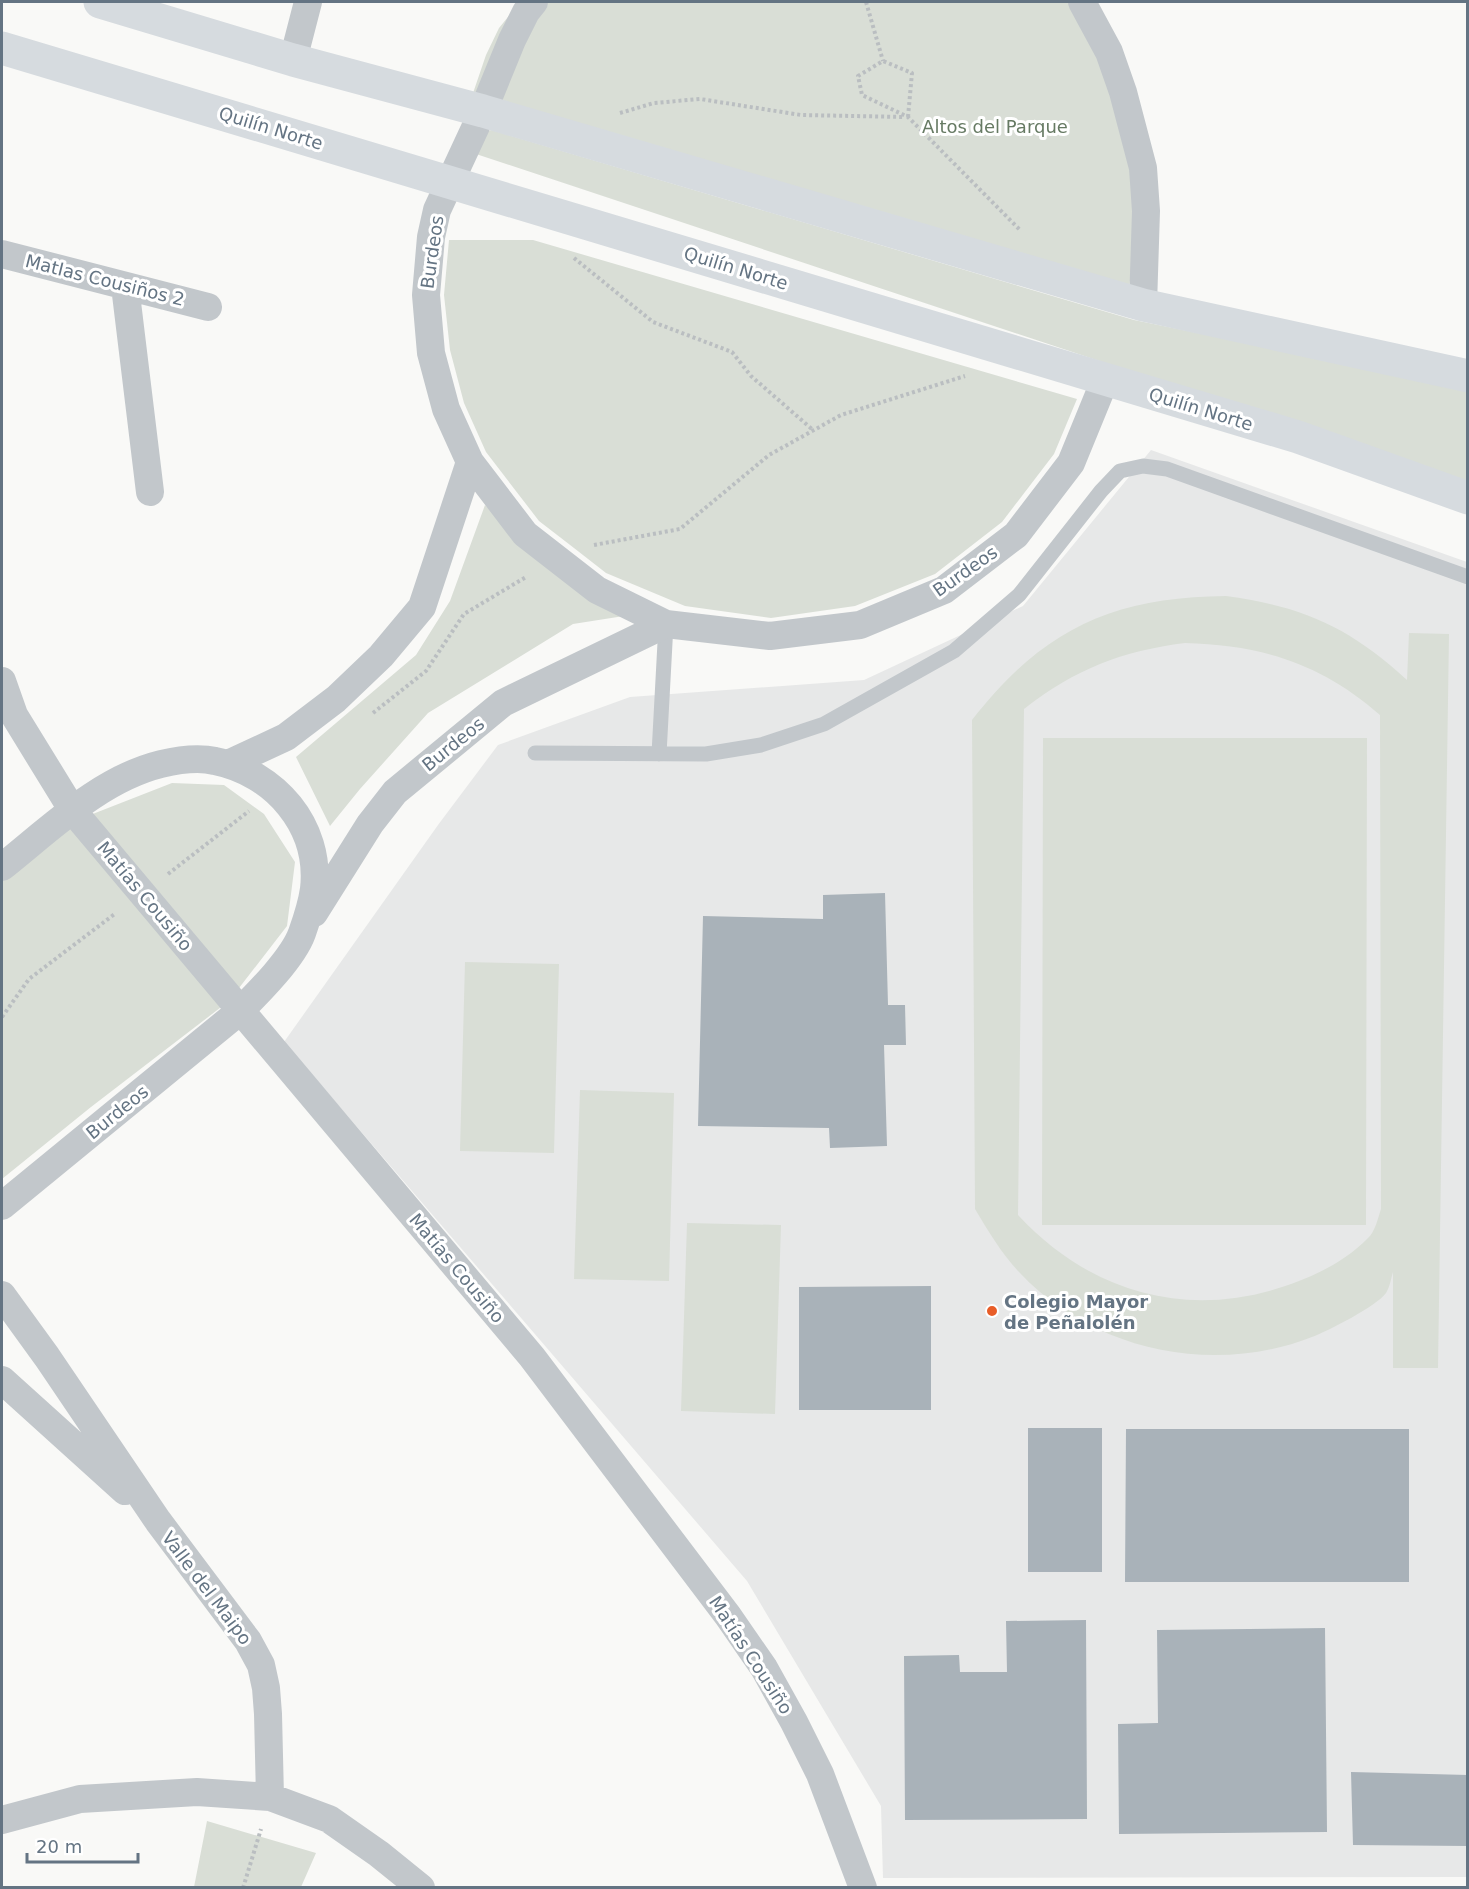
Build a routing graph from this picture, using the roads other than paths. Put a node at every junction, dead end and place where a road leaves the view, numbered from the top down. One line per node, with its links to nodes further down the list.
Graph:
1 (100, 2): 6 (street)
2 (308, 2): 6 (street)
3 (534, 2): 7 (street)
4 (1082, 2): 11 (street)
5 (2, 48): 8 (street, Quilín Norte)
6 (293, 60): 7 (street)
7 (483, 111): 8 (street, Burdeos); 11 (street)
8 (451, 182): 14 (street, Quilín Norte); 15 (street, Burdeos)
9 (2, 254): 10 (street, MatIas Cousiños 2)
10 (125, 286): 12 (street, MatIas Cousiños 2); 16 (street)
11 (1143, 305): 13 (street)
12 (208, 307)
13 (1467, 376)
14 (1105, 380): 17 (street, Quilín Norte); 19 (street, Burdeos)
15 (470, 462): 19 (street, Burdeos); 23 (street)
16 (150, 492)
17 (1467, 498)
18 (1467, 577): 22 (lane)
19 (666, 624): 22 (lane); 26 (street, Burdeos)
20 (2, 681): 24 (street, Matías Cousiño)
21 (535, 753): 22 (lane)
22 (658, 754)
23 (228, 764): 24 (street, Burdeos); 26 (street, Burdeos)
24 (73, 811): 25 (street, Burdeos); 27 (street, Matías Cousiño)
25 (2, 867)
26 (301, 935): 27 (street, Burdeos)
27 (240, 1011): 28 (street, Burdeos); 35 (street, Matías Cousiño)
28 (2, 1206)
29 (2, 1295): 31 (street, Valle del Maipo)
30 (2, 1380): 31 (street, Valle del Maipo)
31 (158, 1521): 32 (street, Valle del Maipo)
32 (270, 1797): 33 (street); 34 (street)
33 (2, 1820)
34 (421, 1887)
35 (863, 1887)

